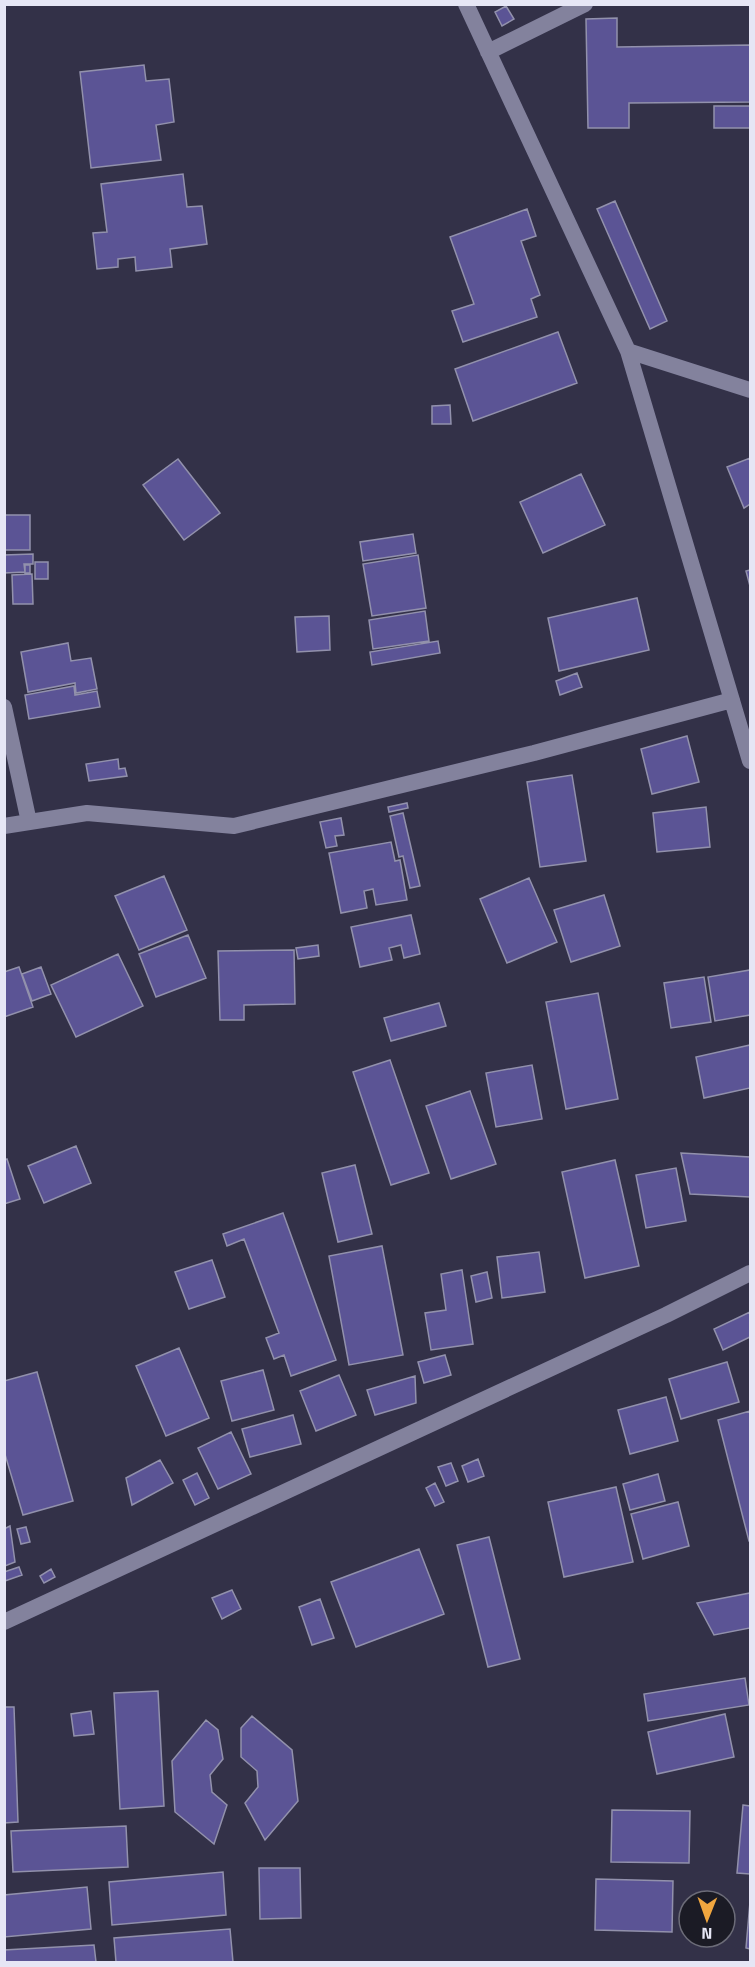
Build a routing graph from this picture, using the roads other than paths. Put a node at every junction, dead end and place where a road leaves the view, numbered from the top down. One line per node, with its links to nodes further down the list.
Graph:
1 (466, 4): 3 (street)
2 (585, 4): 3 (street)
3 (488, 52): 4 (street)
4 (628, 351): 5 (street); 6 (street)
5 (750, 390)
6 (732, 700): 8 (street); 9 (street)
7 (4, 707): 9 (street)
8 (750, 761)
9 (29, 822): 10 (street)
10 (4, 826)
11 (750, 1273): 12 (street)
12 (4, 1622)

